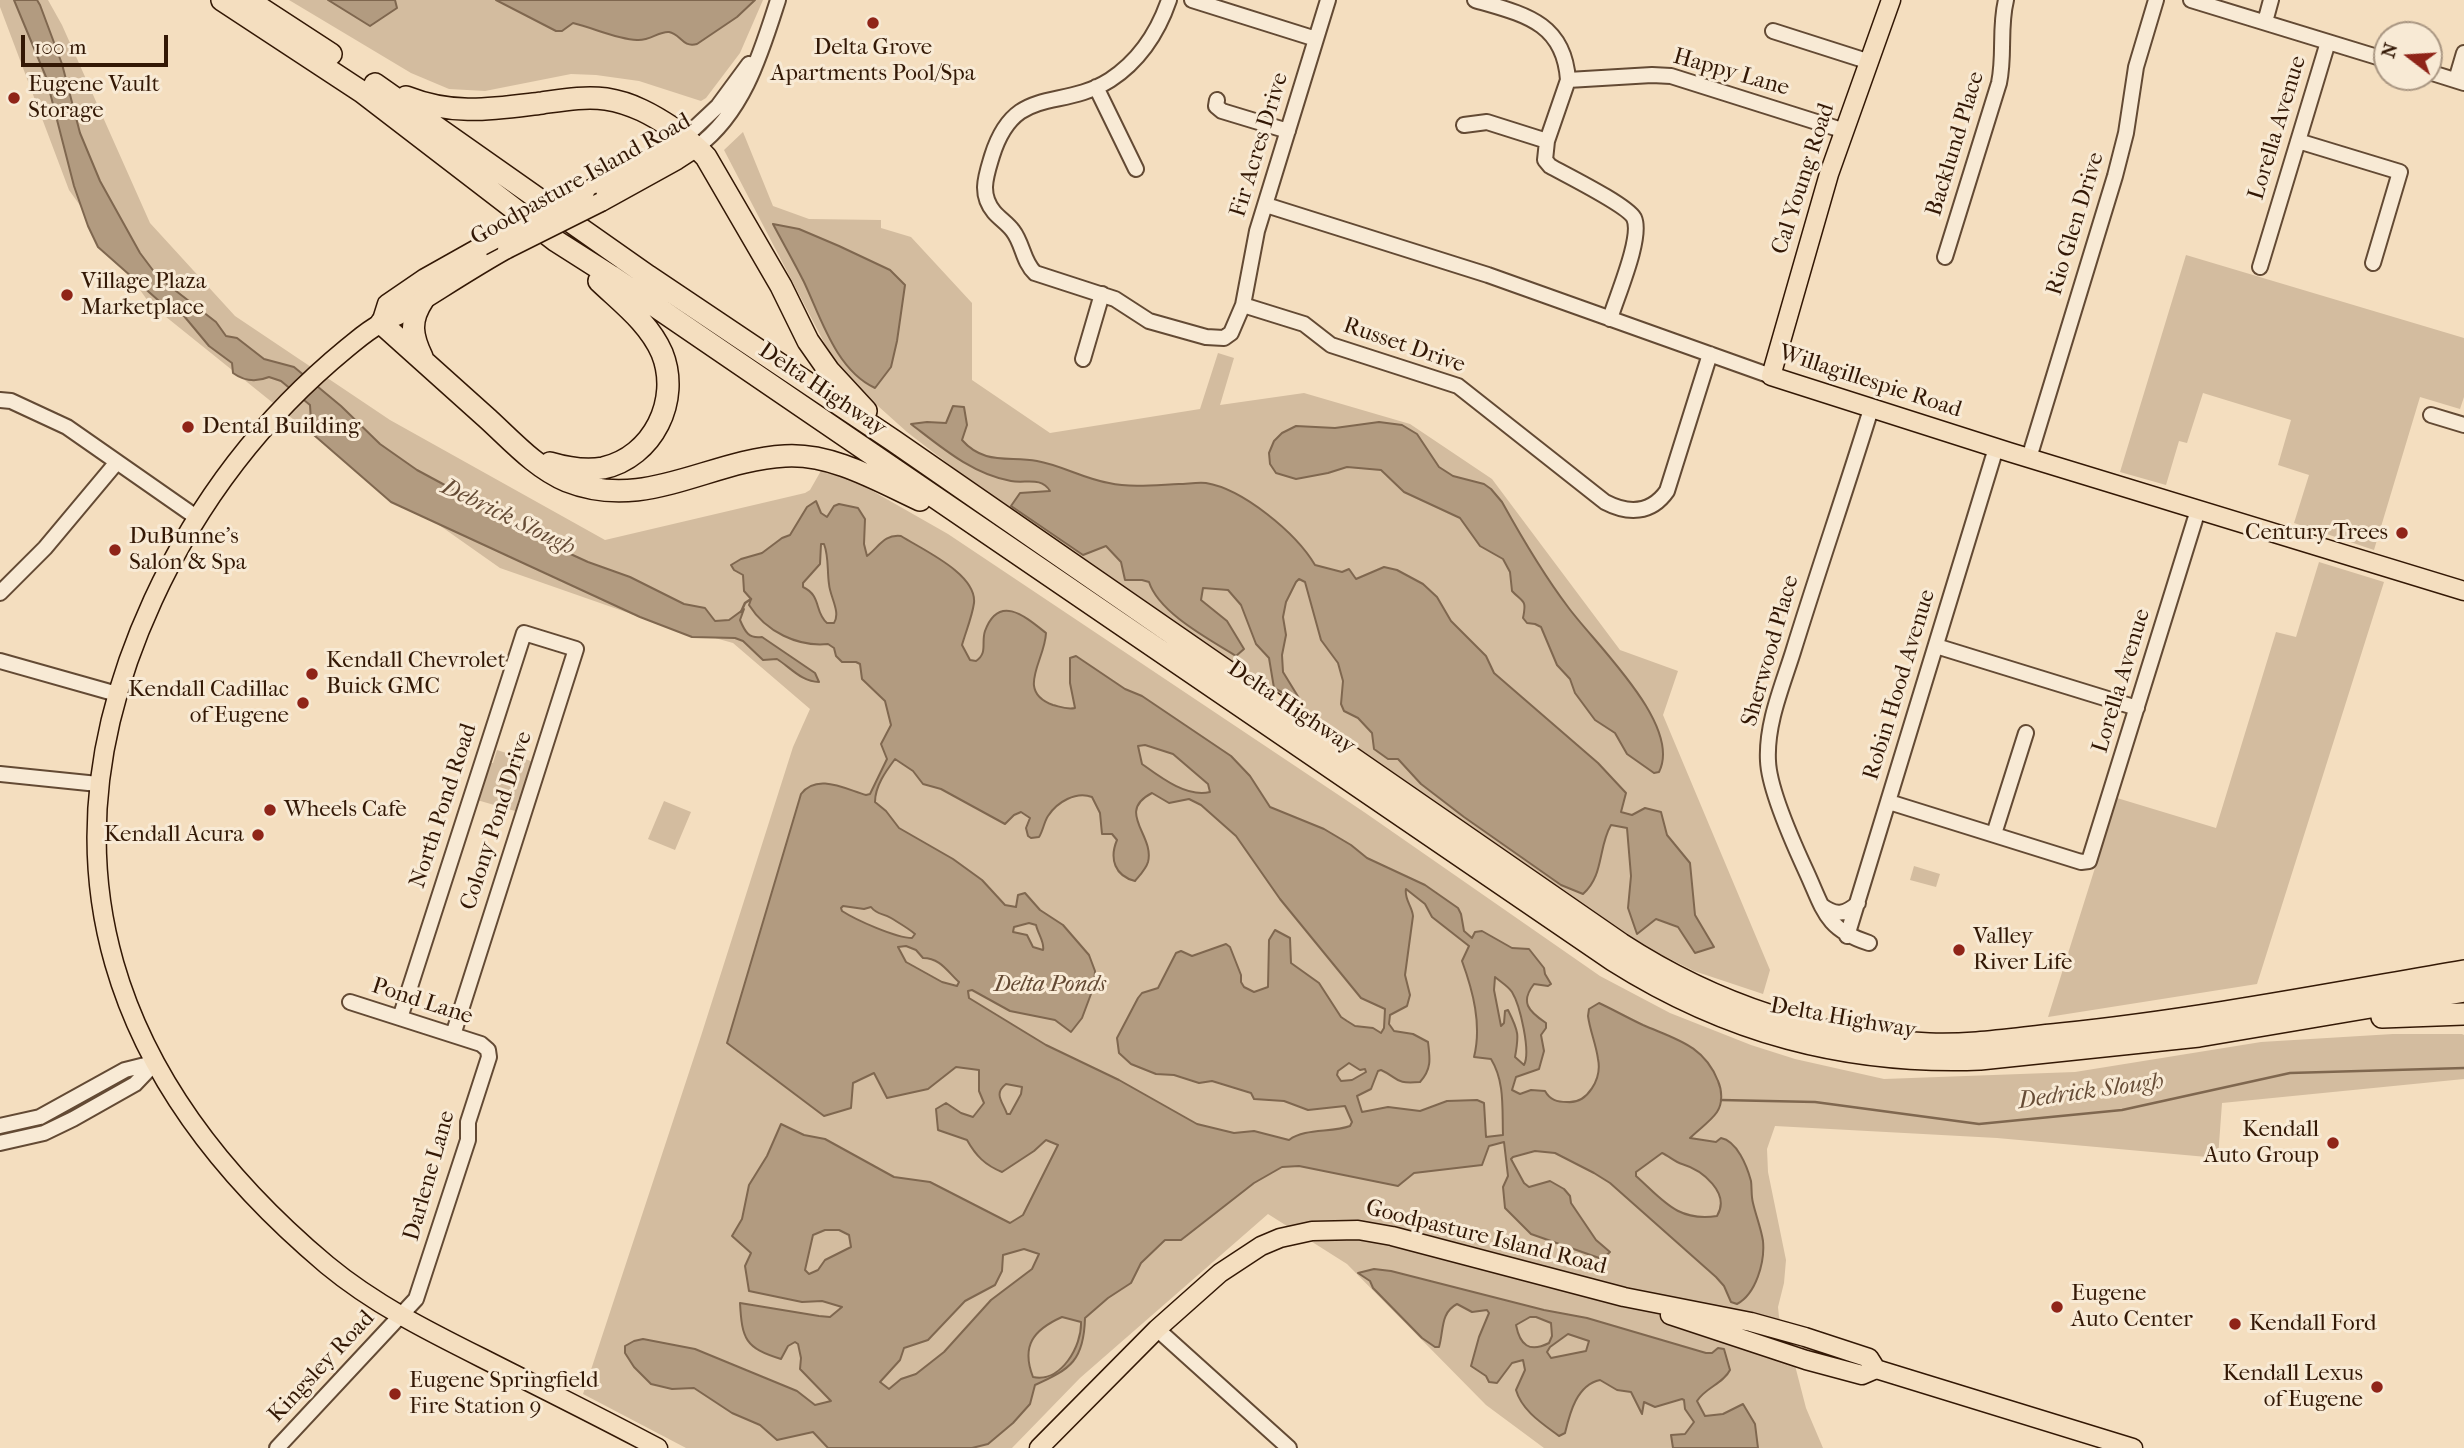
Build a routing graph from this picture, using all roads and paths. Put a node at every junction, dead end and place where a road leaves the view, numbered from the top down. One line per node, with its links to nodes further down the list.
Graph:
1 (222, 0): 35 (highway, Delta Highway)
2 (248, 0): 23 (highway, Delta Highway)
3 (778, 0): 31 (street, Goodpasture Island Road)
4 (1170, 0): 24 (street)
5 (1192, 0): 15 (street)
6 (1328, 0): 15 (street, Fir Acres Drive)
7 (1475, 0): 21 (street)
8 (1891, 0): 19 (main road, Cal Young Road)
9 (2006, 0): 36 (street, Backlund Place)
10 (2156, 0): 55 (street, Rio Glen Drive)
11 (2191, 0): 13 (street)
12 (2271, 0): 13 (street)
13 (2264, 22): 16 (street)
14 (1773, 31): 19 (street)
15 (1316, 39): 27 (street, Fir Acres Drive)
16 (2328, 42): 18 (street); 30 (street, Lorella Avenue)
17 (2464, 53): 22 (street)
18 (2373, 56)
19 (1870, 62): 28 (main road, Cal Young Road)
20 (2443, 77): 22 (street)
21 (1567, 80): 28 (street, Happy Lane); 29 (street)
22 (2460, 82)
23 (379, 86): 31 (highway); 52 (highway, Delta Highway)
24 (1096, 87): 32 (street); 39 (street)
25 (1217, 100): 27 (street)
26 (1464, 124): 29 (street)
27 (1288, 131): 34 (street, Fir Acres Drive)
28 (1845, 131): 47 (main road, Cal Young Road)
29 (1547, 141): 42 (street)
30 (2298, 141): 37 (street); 38 (street, Lorella Avenue)
31 (691, 142): 33 (main road, Goodpasture Island Road); 52 (highway)
32 (1136, 169)
33 (593, 197): 40 (main road, Goodpasture Island Road, bridge); 43 (main road, Goodpasture Island Road, bridge)
34 (1265, 205): 41 (street, Fir Acres Drive); 42 (street, Willagillespie Road)
35 (556, 241): 54 (highway); 59 (highway, Delta Highway)
36 (1945, 257)
37 (2373, 263)
38 (2260, 267)
39 (1102, 294): 41 (street); 45 (street)
40 (423, 300): 43 (main road, Goodpasture Island Road); 46 (highway)
41 (1242, 305): 44 (street, Russet Drive)
42 (1610, 319): 44 (street, Willagillespie Road)
43 (381, 323): 46 (highway); 58 (main road, Goodpasture Island Road)
44 (1710, 354): 47 (street, Willagillespie Road)
45 (1083, 359)
46 (425, 362): 54 (highway)
47 (1771, 376): 49 (main road, Willagillespie Road)
48 (0, 400): 56 (street)
49 (1871, 409): 53 (main road, Willagillespie Road); 73 (street, Sherwood Place)
50 (2431, 415): 51 (street)
51 (2464, 425)
52 (894, 441): 78 (highway, Delta Highway)
53 (1996, 448): 55 (main road, Willagillespie Road); 63 (street, Robin Hood Avenue)
54 (522, 450): 59 (highway)
55 (2029, 458): 57 (main road, Willagillespie Road)
56 (117, 462): 58 (street); 61 (street)
57 (2198, 510): 60 (main road, Willagillespie Road); 66 (street, Lorella Avenue)
58 (196, 517): 65 (main road, Goodpasture Island Road)
59 (988, 533): 84 (highway, Delta Highway)
60 (2464, 589)
61 (0, 593)
62 (548, 640): 82 (street, North Pond Road); 83 (street, Colony Pond Drive)
63 (1936, 646): 66 (street); 70 (street, Robin Hood Avenue)
64 (0, 661): 65 (street)
65 (117, 694): 69 (main road, Goodpasture Island Road)
66 (2137, 708): 71 (street, Lorella Avenue)
67 (2026, 733): 71 (street)
68 (0, 774): 69 (street)
69 (98, 784): 86 (main road, Goodpasture Island Road)
70 (1889, 802): 71 (street); 72 (street, Robin Hood Avenue)
71 (1994, 834)
72 (1858, 903): 73 (street); 74 (street, Robin Hood Avenue)
73 (1821, 905): 74 (street, Sherwood Place)
74 (1847, 936): 75 (street)
75 (1869, 943)
76 (2464, 962): 78 (highway)
77 (2464, 971): 78 (highway, Delta Highway)
78 (2386, 984)
79 (2464, 991): 84 (highway, Delta Highway)
80 (349, 1002): 82 (street, Pond Lane)
81 (2464, 1014): 84 (highway)
82 (400, 1018): 83 (street, Pond Lane)
83 (453, 1035): 85 (street, Pond Lane)
84 (2199, 1036)
85 (481, 1044): 89 (street, Darlene Lane)
86 (155, 1063): 87 (street); 88 (street); 89 (main road, Goodpasture Island Road)
87 (0, 1126)
88 (0, 1143)
89 (400, 1316): 92 (street, Kingsley Road); 93 (main road, Goodpasture Island Road)
90 (1157, 1329): 91 (street); 94 (main road, Goodpasture Island Road); 95 (main road, Goodpasture Island Road)
91 (1282, 1446)
92 (277, 1448)
93 (658, 1448)
94 (1039, 1448)
95 (2133, 1448)

